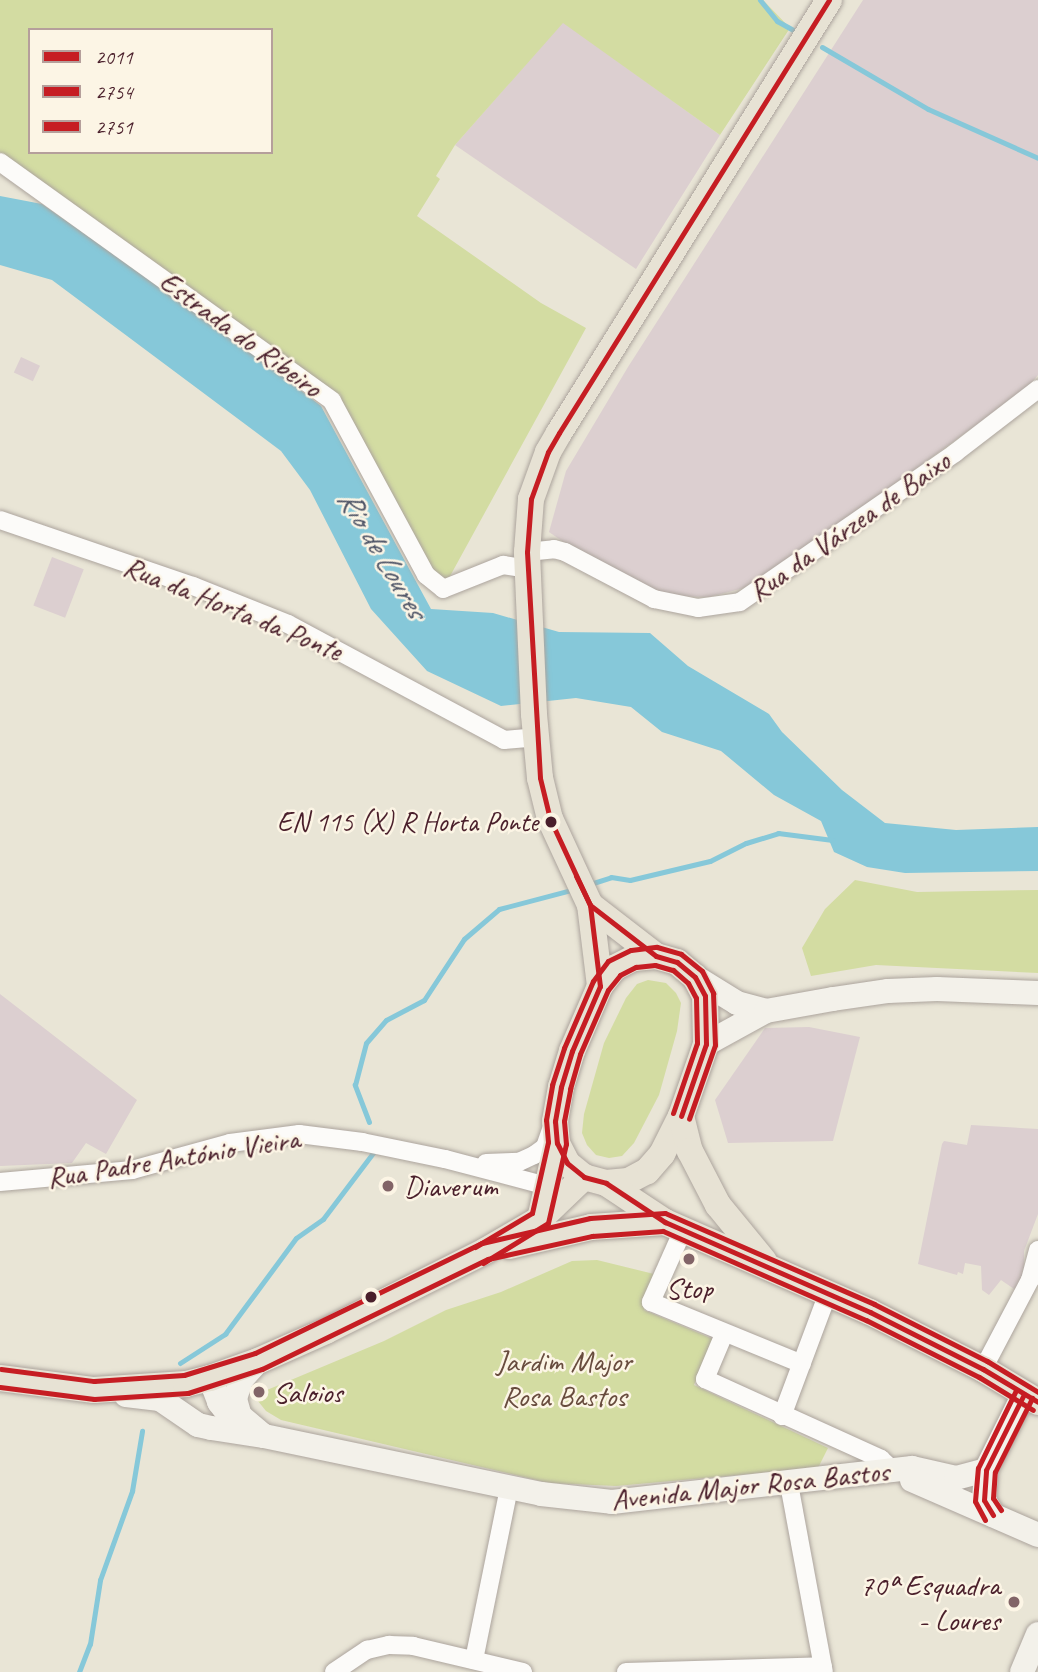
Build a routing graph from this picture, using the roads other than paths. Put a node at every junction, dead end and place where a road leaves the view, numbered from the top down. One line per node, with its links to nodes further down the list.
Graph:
1 (829, 0): 5 (main road)
2 (0, 162): 5 (street, Estrada do Ribeiro)
3 (1038, 389): 5 (street, Rua da Várzea de Baixo)
4 (0, 520): 6 (street, Rua da Horta da Ponte)
5 (528, 572): 6 (main road)
6 (535, 725): 7 (main road)
7 (590, 905): 8 (main road); 10 (main road)
8 (656, 956): 9 (main road); 10 (main road)
9 (695, 977): 12 (street); 13 (main road)
10 (600, 986): 15 (main road)
11 (1038, 993): 12 (street)
12 (766, 1011): 13 (street)
13 (705, 1044): 14 (main road)
14 (681, 1116): 17 (main road); 24 (main road)
15 (556, 1132): 16 (street, Rua Padre António Vieira); 17 (main road); 19 (main road)
16 (470, 1164): 18 (street, Rua Padre António Vieira); 19 (street, Rua Padre António Vieira)
17 (595, 1180): 20 (main road); 21 (main road)
18 (0, 1182)
19 (547, 1186): 20 (main road)
20 (540, 1219): 22 (main road)
21 (674, 1226): 22 (main road); 24 (main road); 26 (street)
22 (485, 1251): 27 (main road)
23 (1037, 1251): 29 (street)
24 (768, 1265): 25 (main road)
25 (828, 1293): 28 (street); 29 (main road)
26 (724, 1334): 28 (street); 34 (street)
27 (258, 1361): 31 (main road); 36 (street)
28 (802, 1364): 34 (street)
29 (983, 1369): 33 (main road)
30 (0, 1378): 32 (main road)
31 (198, 1381): 32 (main road); 35 (street); 36 (street)
32 (94, 1390): 35 (street)
33 (1031, 1398): 37 (street)
34 (782, 1416): 38 (street)
35 (211, 1428): 36 (street)
36 (264, 1436): 40 (street, Avenida Major Rosa Bastos)
37 (986, 1471): 38 (street, Avenida Major Rosa Bastos); 41 (street)
38 (895, 1472): 39 (street, Avenida Major Rosa Bastos); 41 (street)
39 (789, 1484): 40 (street, Avenida Major Rosa Bastos); 46 (street)
40 (509, 1488): 44 (street)
41 (993, 1514): 42 (street)
42 (1038, 1535)
43 (1038, 1634): 45 (street)
44 (474, 1660): 47 (street); 48 (street)
45 (1029, 1665)
46 (824, 1669): 49 (street)
47 (334, 1672)
48 (523, 1672)
49 (626, 1672)

